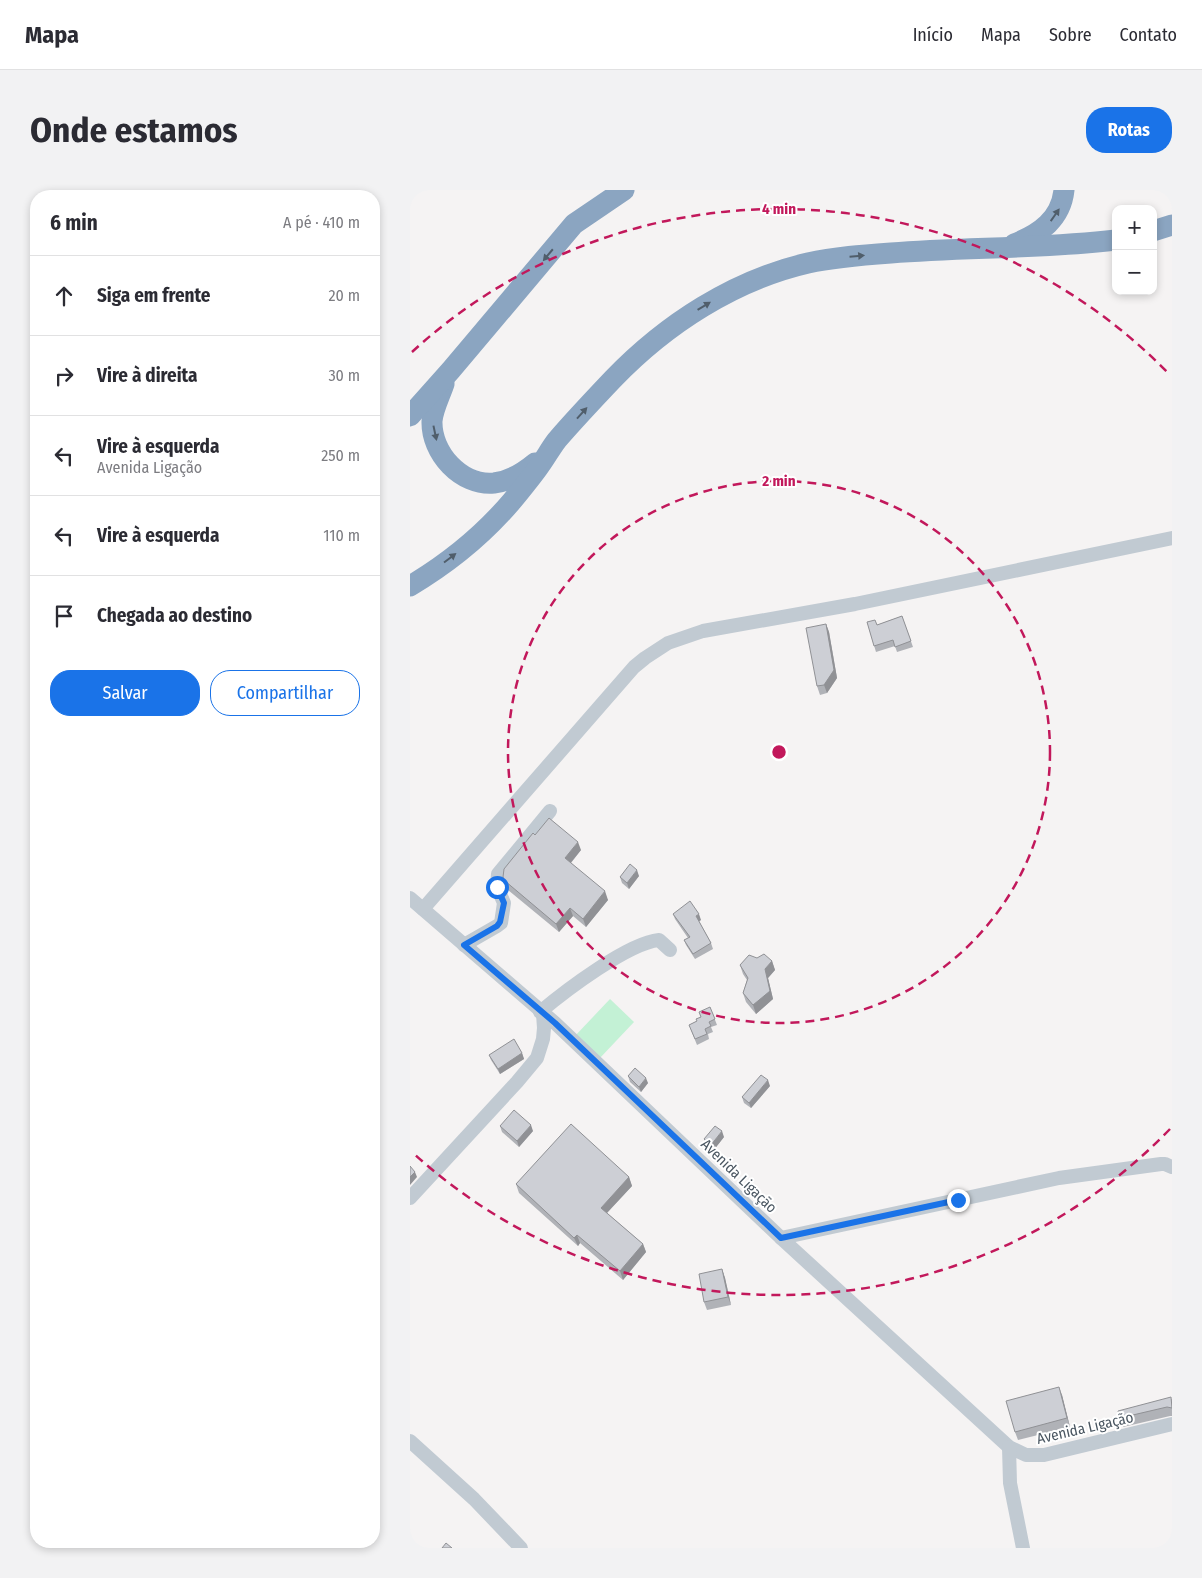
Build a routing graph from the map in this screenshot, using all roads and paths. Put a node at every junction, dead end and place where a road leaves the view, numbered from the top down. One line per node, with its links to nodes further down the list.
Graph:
1 (596, 190): 4 (highway)
2 (624, 190): 4 (highway)
3 (1064, 190): 8 (highway, one-way to 3)
4 (574, 224): 9 (highway, one-way to 9)
5 (1172, 225): 6 (highway)
6 (1157, 231)
7 (1112, 240): 8 (highway)
8 (1005, 248): 11 (highway, one-way to 8)
9 (450, 370): 10 (highway); 11 (highway, one-way to 11)
10 (410, 416)
11 (556, 442): 13 (highway, one-way to 11)
12 (1172, 538): 16 (street)
13 (410, 586)
14 (550, 811): 17 (street)
15 (410, 898): 16 (street, Avenida Ligação)
16 (423, 909): 17 (street, Avenida Ligação)
17 (464, 945): 19 (street, Avenida Ligação)
18 (670, 950): 19 (street)
19 (541, 1013): 21 (street); 22 (street, Avenida Ligação)
20 (1172, 1168): 22 (street)
21 (410, 1198)
22 (781, 1238): 25 (street, Avenida Ligação)
23 (1172, 1424): 25 (street, Avenida Ligação)
24 (410, 1441): 26 (street)
25 (1009, 1448): 27 (street)
26 (521, 1548)
27 (1023, 1548)

